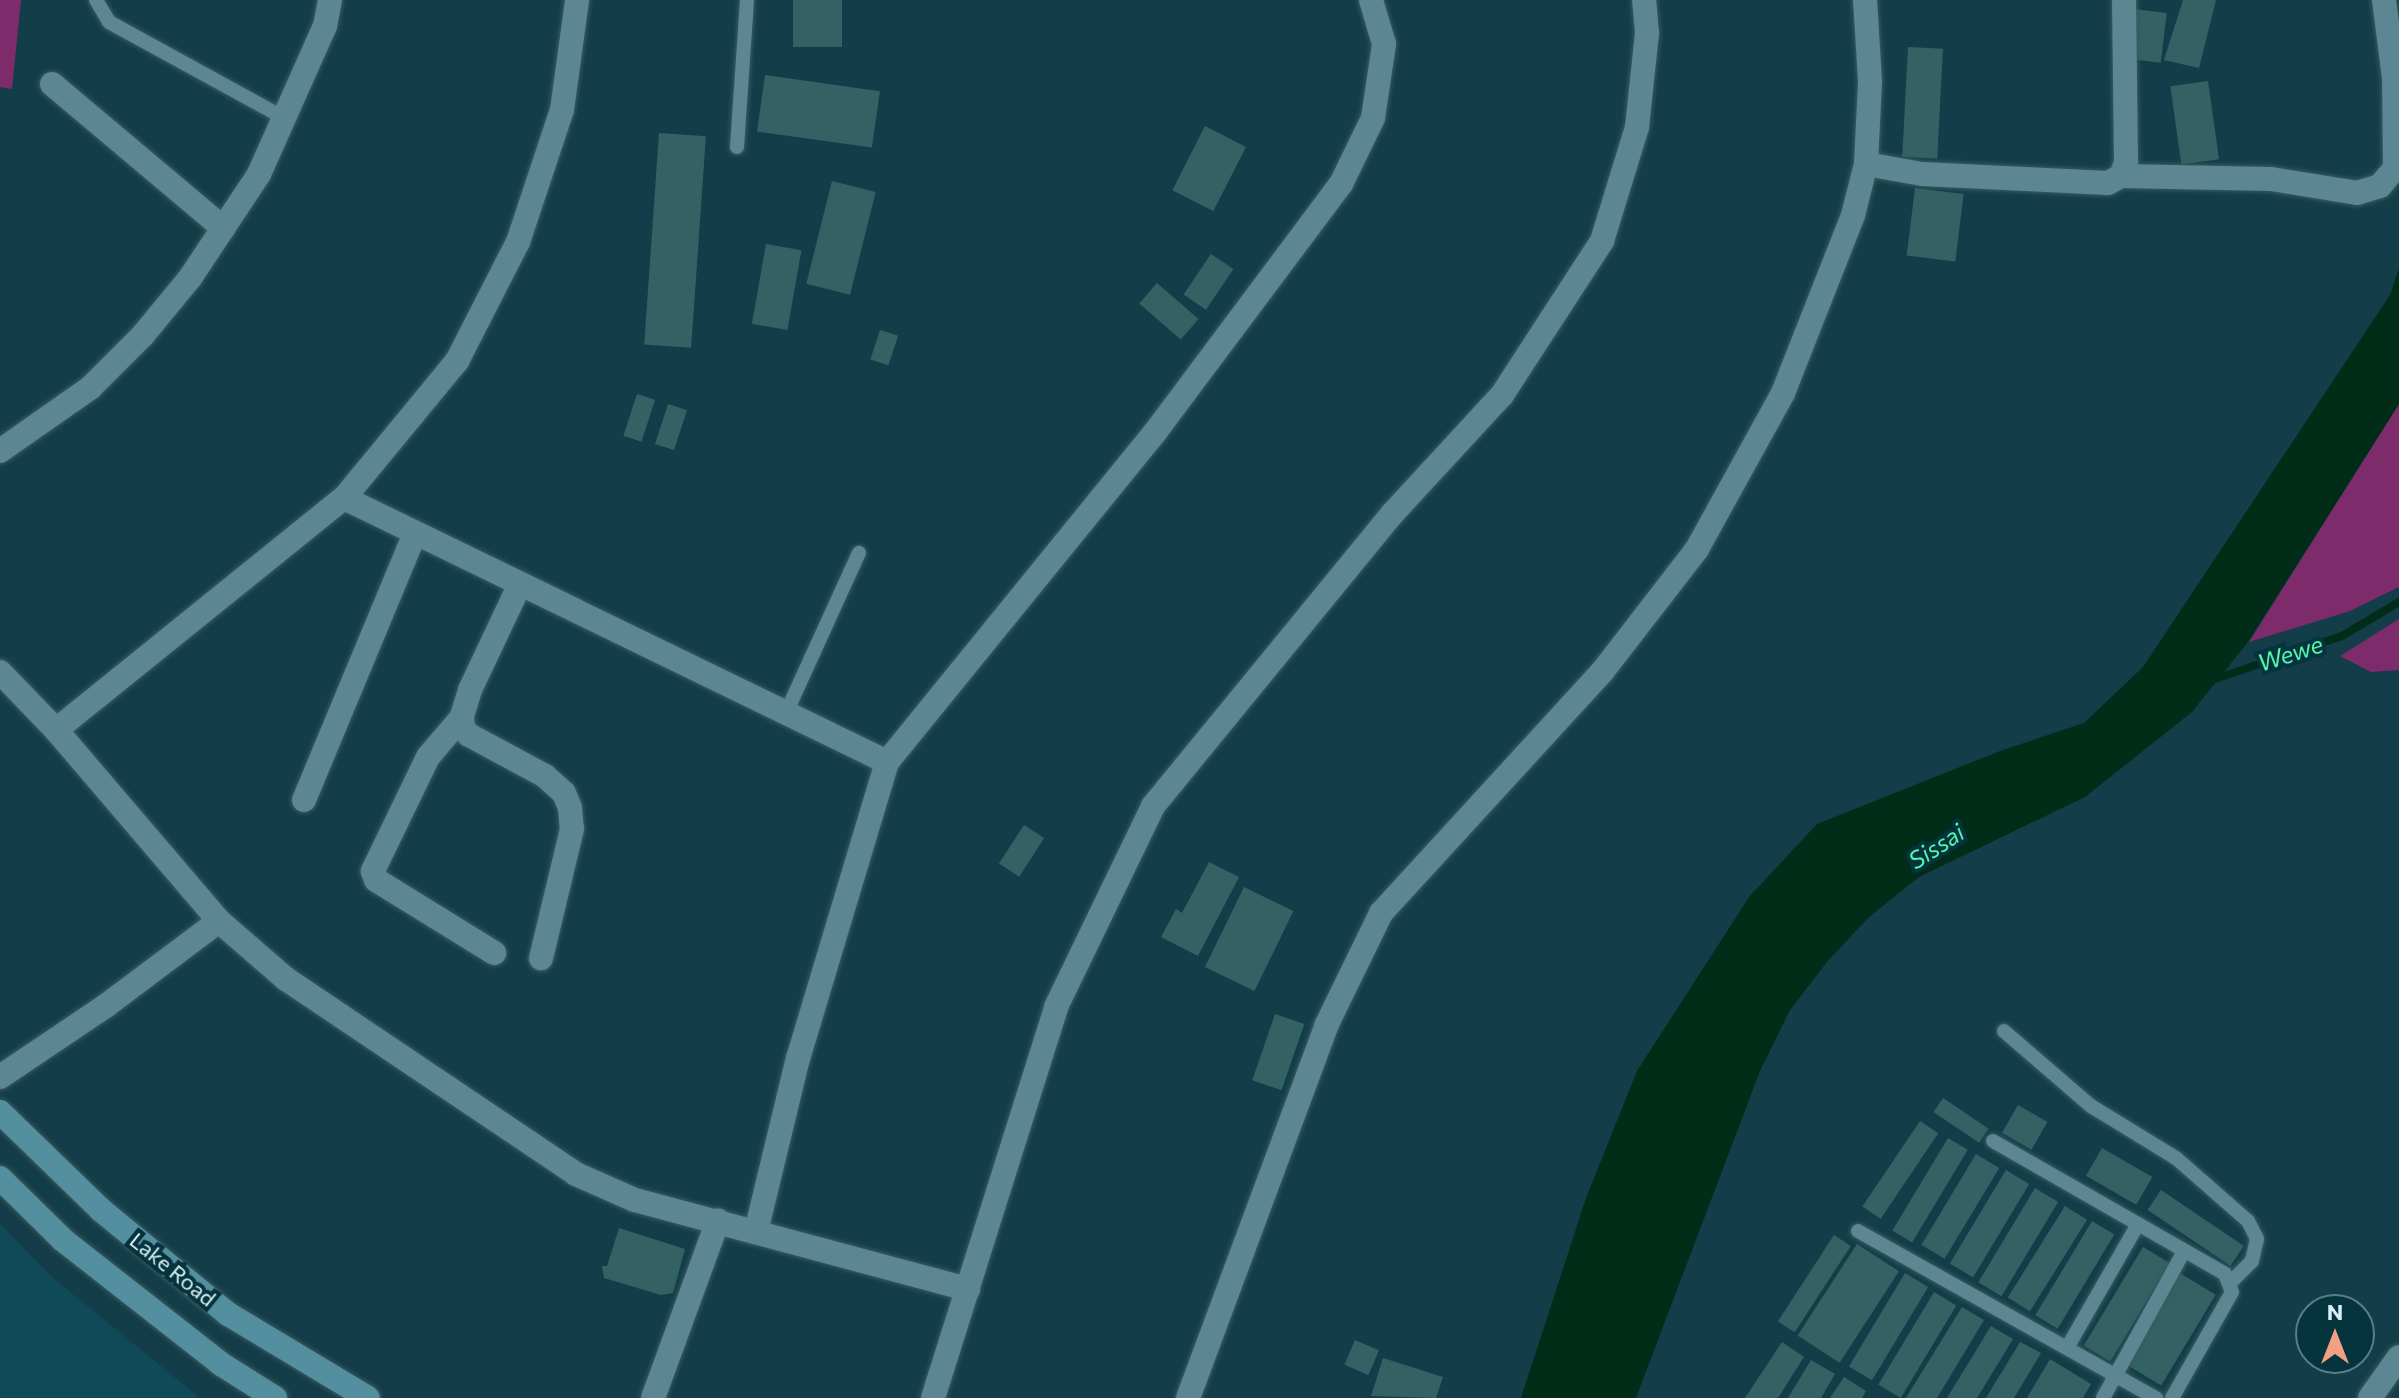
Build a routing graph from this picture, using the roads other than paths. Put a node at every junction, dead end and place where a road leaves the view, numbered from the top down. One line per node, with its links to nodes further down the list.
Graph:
1 (96, 0): 11 (lane)
2 (330, 0): 11 (street)
3 (577, 0): 17 (street)
4 (747, 0): 12 (lane)
5 (1371, 0): 25 (street)
6 (1644, 0): 41 (street)
7 (1865, 0): 13 (street)
8 (2124, 0): 14 (street)
9 (2384, 0): 14 (street)
10 (52, 84): 15 (street)
11 (284, 118): 15 (street)
12 (737, 147)
13 (1866, 164): 14 (street); 49 (street)
14 (2121, 176)
15 (223, 228): 16 (street)
16 (0, 451)
17 (344, 498): 18 (street); 24 (street)
18 (415, 533): 20 (street); 26 (street)
19 (859, 553): 22 (lane)
20 (520, 584): 22 (street); 23 (street)
21 (0, 672): 24 (street)
22 (786, 713): 25 (street)
23 (462, 717): 28 (street); 29 (street)
24 (56, 730): 27 (street)
25 (887, 762): 37 (street)
26 (304, 800)
27 (219, 921): 31 (street); 35 (street)
28 (494, 953)
29 (541, 958)
30 (2004, 1031): 40 (lane)
31 (0, 1077)
32 (0, 1112): 46 (main road, Lake Road)
33 (1993, 1141): 36 (lane)
34 (0, 1178): 45 (main road, Lake Road)
35 (718, 1220): 37 (street); 47 (street)
36 (2138, 1224): 39 (lane); 42 (lane)
37 (756, 1231): 41 (street)
38 (1858, 1231): 42 (lane)
39 (2184, 1251): 40 (lane); 44 (lane)
40 (2231, 1282): 52 (lane)
41 (968, 1289): 48 (street)
42 (2067, 1348): 44 (lane)
43 (2399, 1357): 53 (street)
44 (2116, 1376): 50 (lane); 51 (lane)
45 (275, 1398)
46 (368, 1398)
47 (653, 1398)
48 (933, 1398)
49 (1188, 1398)
50 (2103, 1398)
51 (2156, 1398)
52 (2172, 1398)
53 (2370, 1398)

